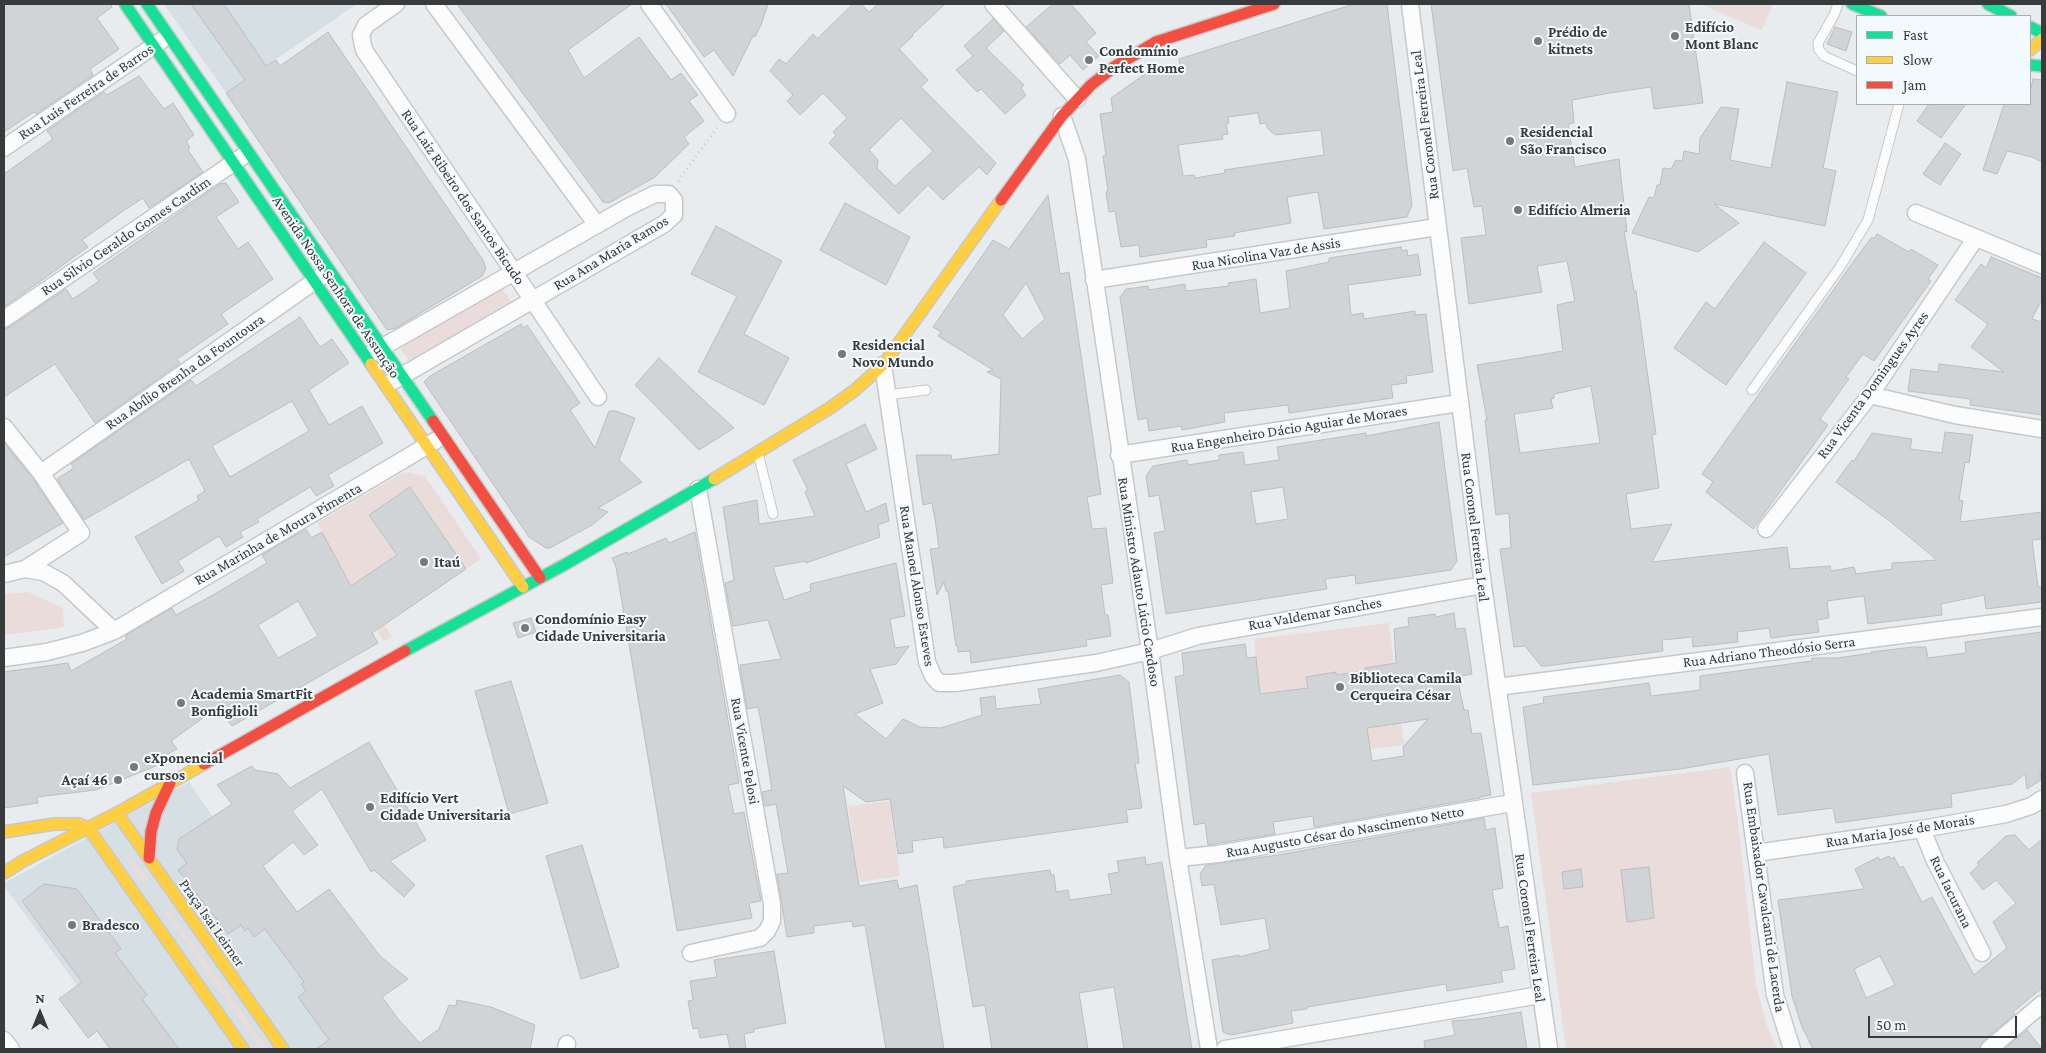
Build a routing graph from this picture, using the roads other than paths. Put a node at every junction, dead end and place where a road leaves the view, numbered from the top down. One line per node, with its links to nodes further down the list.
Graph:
1 (126, 4): 16 (main road, Avenida Nossa Senhora de Assunção)
2 (147, 4): 14 (main road, Avenida Nossa Senhora de Assunção)
3 (396, 4): 32 (street, Rua Laiz Ribeiro dos Santos Bicudo)
4 (434, 4): 27 (street)
5 (649, 4): 21 (street)
6 (994, 4): 19 (street)
7 (1274, 4): 19 (main road)
8 (1410, 4): 28 (street, Rua Coronel Ferreira Leal)
9 (1838, 4): 18 (lane)
10 (1852, 4): 12 (main road)
11 (1988, 4): 13 (main road)
12 (1879, 15)
13 (2009, 15)
14 (169, 36): 16 (street, Rua Luis Ferreira de Barros); 24 (main road, Avenida Nossa Senhora de Assunção)
15 (2042, 39): 17 (main road)
16 (154, 46): 23 (street, Rua Luis Ferreira de Barros); 25 (main road, Avenida Nossa Senhora de Assunção)
17 (2031, 49)
18 (1856, 71)
19 (1077, 99): 22 (main road)
20 (1899, 105): 43 (lane)
21 (727, 114)
22 (1062, 116): 33 (street, Rua Ministro Adauto Lúcio Cardoso); 39 (main road)
23 (4, 148)
24 (248, 153): 25 (street, Rua Silvio Geraldo Gomes Cardim); 31 (main road, Avenida Nossa Senhora de Assunção)
25 (233, 163): 34 (main road, Avenida Nossa Senhora de Assunção); 36 (street, Rua Silvio Geraldo Gomes Cardim)
26 (1916, 213): 29 (street)
27 (597, 225): 32 (street, Rua Ana Maria Ramos); 35 (street, Rua Ana Maria Ramos)
28 (1437, 227): 33 (street, Rua Nicolina Vaz de Assis); 47 (street, Rua Coronel Ferreira Leal)
29 (1976, 239): 30 (street); 45 (street, Rua Vicenta Domingues Ayres)
30 (2042, 265)
31 (329, 270): 34 (street, Rua Abílio Brenha da Fountoura); 37 (main road, Avenida Nossa Senhora de Assunção)
32 (514, 272): 35 (street, Rua Laiz Ribeiro dos Santos Bicudo); 37 (street, Rua Ana Maria Ramos)
33 (1094, 280): 53 (street, Rua Ministro Adauto Lúcio Cardoso)
34 (314, 281): 38 (main road, Avenida Nossa Senhora de Assunção); 54 (street, Rua Abílio Brenha da Fountoura)
35 (532, 299): 40 (street, Rua Ana Maria Ramos); 46 (street, Rua Laiz Ribeiro dos Santos Bicudo)
36 (4, 319)
37 (382, 347): 38 (street, Rua Ana Maria Ramos); 40 (main road, Avenida Nossa Senhora de Assunção)
38 (366, 358): 41 (main road, Avenida Nossa Senhora de Assunção)
39 (883, 365): 44 (street, Rua Manoel Alonso Esteves); 52 (main road)
40 (401, 376): 41 (street, Rua Ana Maria Ramos); 50 (main road, Avenida Nossa Senhora de Assunção)
41 (385, 386): 51 (main road, Avenida Nossa Senhora de Assunção)
42 (926, 390): 44 (lane)
43 (1752, 390)
44 (887, 395): 65 (street, Rua Manoel Alonso Esteves)
45 (1870, 395): 49 (street); 57 (street, Rua Vicenta Domingues Ayres)
46 (598, 397)
47 (1459, 403): 53 (street, Rua Engenheiro Dácio Aguiar de Moraes); 61 (street, Rua Coronel Ferreira Leal)
48 (4, 427): 54 (street)
49 (2042, 429)
50 (443, 436): 51 (street, Rua Marinha de Moura Pimenta); 60 (main road, Avenida Nossa Senhora de Assunção)
51 (426, 446): 62 (main road, Avenida Nossa Senhora de Assunção); 64 (street, Rua Marinha de Moura Pimenta)
52 (758, 453): 55 (main road); 56 (lane)
53 (1120, 455): 65 (street, Rua Ministro Adauto Lúcio Cardoso)
54 (41, 473): 58 (street)
55 (698, 489): 60 (main road); 80 (street, Rua Vicente Pelosi)
56 (773, 514)
57 (1766, 529)
58 (25, 569): 59 (street); 64 (street)
59 (4, 574)
60 (540, 578): 62 (main road)
61 (1483, 585): 65 (street, Rua Valdemar Sanches); 67 (street, Rua Coronel Ferreira Leal)
62 (523, 587): 69 (main road)
63 (2042, 617): 67 (street, Rua Adriano Theodósio Serra)
64 (114, 631): 66 (street, Rua Marinha de Moura Pimenta)
65 (1150, 651): 78 (street, Rua Ministro Adauto Lúcio Cardoso)
66 (4, 658)
67 (1497, 687): 71 (street, Rua Coronel Ferreira Leal)
68 (1745, 773): 76 (street, Rua Embaixador Cavalcanti de Lacerda)
69 (170, 783): 72 (main road); 77 (main road)
70 (2042, 799): 74 (street, Rua Maria José de Morais)
71 (1512, 803): 78 (street, Rua Augusto César do Nascimento Netto); 82 (street, Rua Coronel Ferreira Leal)
72 (118, 813): 73 (main road); 77 (main road, Praça Isai Leirner)
73 (89, 829): 75 (main road); 79 (main road); 86 (main road)
74 (1922, 829): 76 (street, Rua Maria José de Morais); 81 (street, Rua Iacurana)
75 (6, 832)
76 (1756, 854): 91 (street, Rua Embaixador Cavalcanti de Lacerda)
77 (149, 858): 87 (main road, Praça Isai Leirner)
78 (1178, 858): 88 (street, Rua Ministro Adauto Lúcio Cardoso)
79 (4, 873)
80 (690, 953)
81 (1982, 953)
82 (1540, 995): 89 (street); 90 (street, Rua Coronel Ferreira Leal)
83 (2042, 1004): 92 (street)
84 (4, 1040): 85 (street)
85 (11, 1049)
86 (243, 1049)
87 (283, 1049)
88 (1209, 1049)
89 (1225, 1049)
90 (1548, 1049)
91 (1792, 1049)
92 (1988, 1049)

